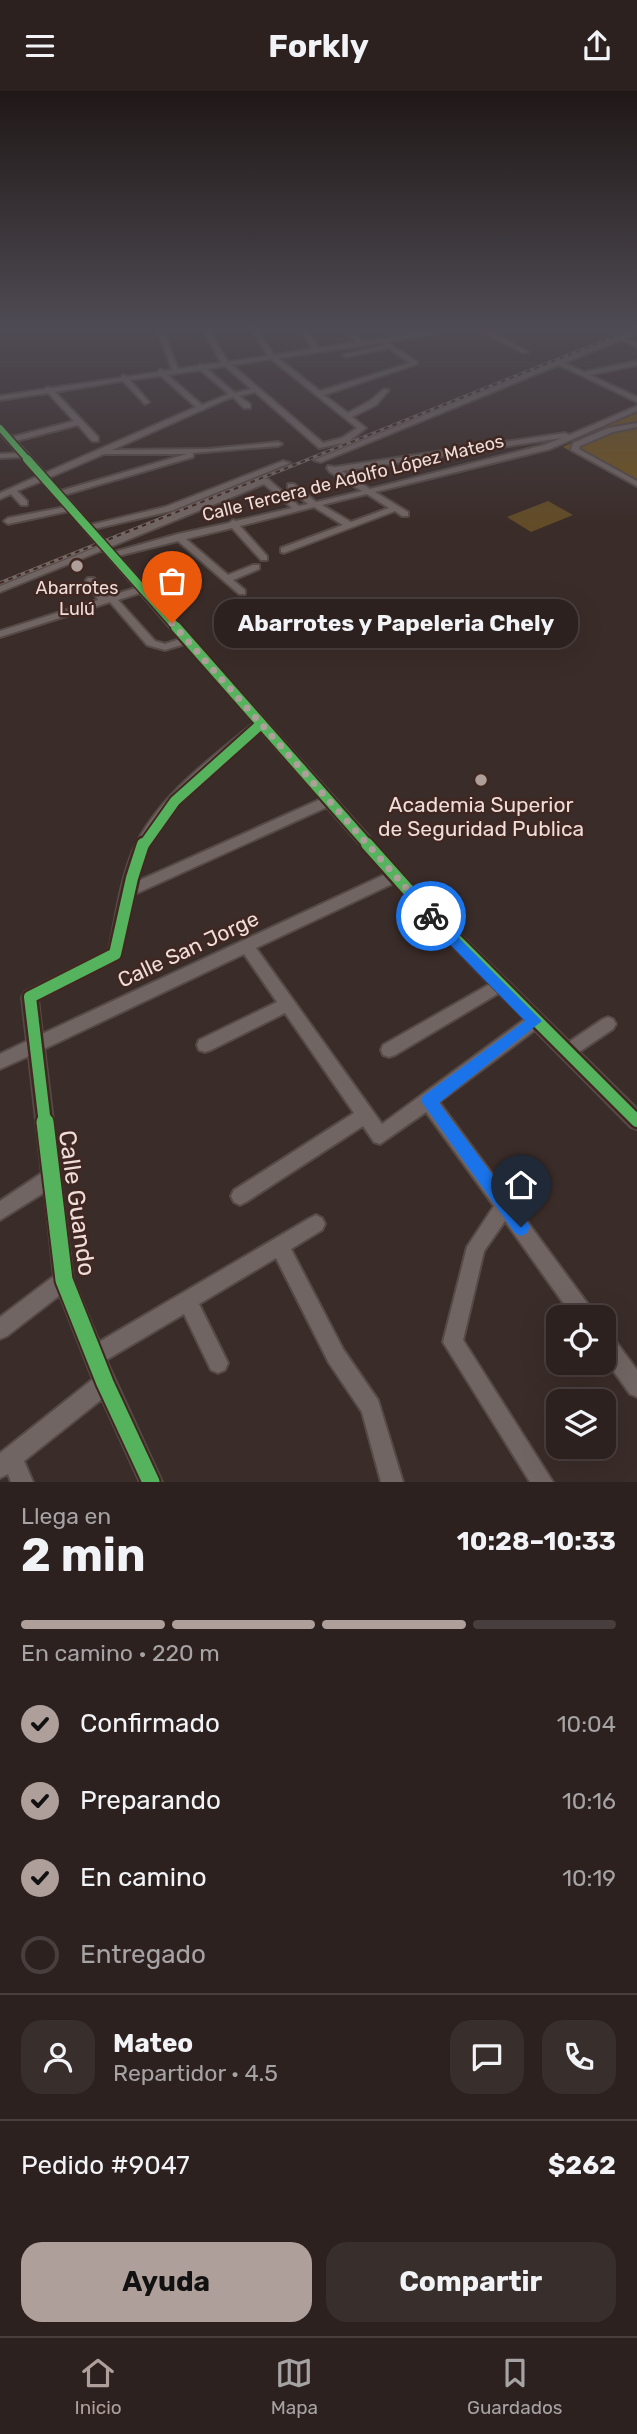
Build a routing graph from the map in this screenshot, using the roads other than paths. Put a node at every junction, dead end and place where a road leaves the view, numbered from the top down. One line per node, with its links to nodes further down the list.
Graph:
1 (22, 394): 12 (street)
2 (53, 394): 18 (street)
3 (137, 394): 13 (street)
4 (185, 394): 15 (street)
5 (233, 394): 14 (street); 15 (street)
6 (262, 394): 17 (street)
7 (324, 394): 11 (street)
8 (326, 394): 11 (street)
9 (382, 394): 17 (street)
10 (483, 394): 31 (street)
11 (321, 395): 17 (street)
12 (0, 398)
13 (145, 403)
14 (247, 406)
15 (200, 407): 26 (street)
16 (637, 408): 21 (street, Calle Tercera de Adolfo López Mateos)
17 (348, 416)
18 (80, 422): 22 (street); 23 (street)
19 (637, 425): 34 (street)
20 (0, 428): 23 (street)
21 (577, 433): 30 (street); 37 (street, Calle Tercera de Adolfo López Mateos)
22 (95, 439)
23 (11, 440): 27 (street)
24 (278, 443): 25 (street)
25 (208, 450): 26 (street); 38 (street)
26 (100, 452): 33 (street)
27 (23, 455): 28 (street); 33 (street)
28 (0, 456)
29 (286, 463): 44 (street)
30 (375, 463): 31 (street); 32 (street)
31 (333, 470): 37 (street)
32 (393, 473)
33 (43, 477): 36 (street); 38 (street)
34 (637, 484)
35 (291, 486): 41 (street)
36 (12, 491): 39 (street); 40 (street)
37 (370, 492): 41 (street, Calle Tercera de Adolfo López Mateos); 43 (street)
38 (58, 494): 42 (street)
39 (0, 496)
40 (24, 503)
41 (316, 506): 45 (street, Calle Tercera de Adolfo López Mateos); 49 (street)
42 (71, 508): 47 (street); 50 (street)
43 (396, 508): 46 (street); 49 (street)
44 (169, 509): 50 (street)
45 (298, 509): 48 (street, Calle Tercera de Adolfo López Mateos); 53 (street)
46 (405, 514)
47 (8, 520)
48 (233, 523): 51 (street, Calle Tercera de Adolfo López Mateos); 54 (street)
49 (351, 526): 52 (street)
50 (88, 528): 53 (street)
51 (178, 537): 53 (street, Calle Tercera de Adolfo López Mateos); 56 (street)
52 (284, 549)
53 (108, 551): 58 (street); 59 (street)
54 (264, 558)
55 (256, 566): 56 (street)
56 (227, 579): 60 (street)
57 (91, 580): 61 (street)
58 (0, 589)
59 (142, 589): 61 (street); 63 (street)
60 (242, 592)
61 (108, 600): 62 (street); 63 (street)
62 (0, 634)
63 (187, 641): 64 (street)
64 (261, 725): 65 (street); 67 (street)
65 (329, 801): 66 (street); 67 (street)
66 (395, 876): 68 (street, Calle San Jorge); 69 (street)
67 (130, 891): 73 (street, Calle Guando)
68 (246, 945): 70 (street); 73 (street, Calle San Jorge)
69 (499, 986): 71 (street); 75 (street)
70 (287, 1005): 74 (street); 79 (street)
71 (535, 1021): 76 (street); 78 (street)
72 (608, 1024): 76 (street)
73 (37, 1043): 77 (street, Calle San Jorge); 81 (street, Calle Guando)
74 (205, 1045)
75 (389, 1050)
76 (567, 1052): 80 (street)
77 (0, 1062)
78 (428, 1101): 79 (street); 83 (street)
79 (365, 1115): 82 (street)
80 (637, 1121)
81 (51, 1178): 84 (street); 87 (street, Calle Guando)
82 (240, 1196)
83 (505, 1205): 89 (street); 91 (street)
84 (0, 1211)
85 (316, 1224): 86 (street)
86 (279, 1245): 88 (street); 100 (street)
87 (64, 1280): 90 (street); 92 (street, Calle Guando)
88 (188, 1301): 92 (street); 94 (street)
89 (577, 1305)
90 (0, 1329)
91 (453, 1342): 101 (street)
92 (94, 1356): 95 (street, Calle Guando)
93 (616, 1358): 96 (street)
94 (218, 1363)
95 (105, 1383): 97 (street); 99 (street, Calle Guando)
96 (637, 1387)
97 (6, 1462): 98 (street)
98 (22, 1482)
99 (151, 1482)
100 (393, 1482)
101 (542, 1482)

